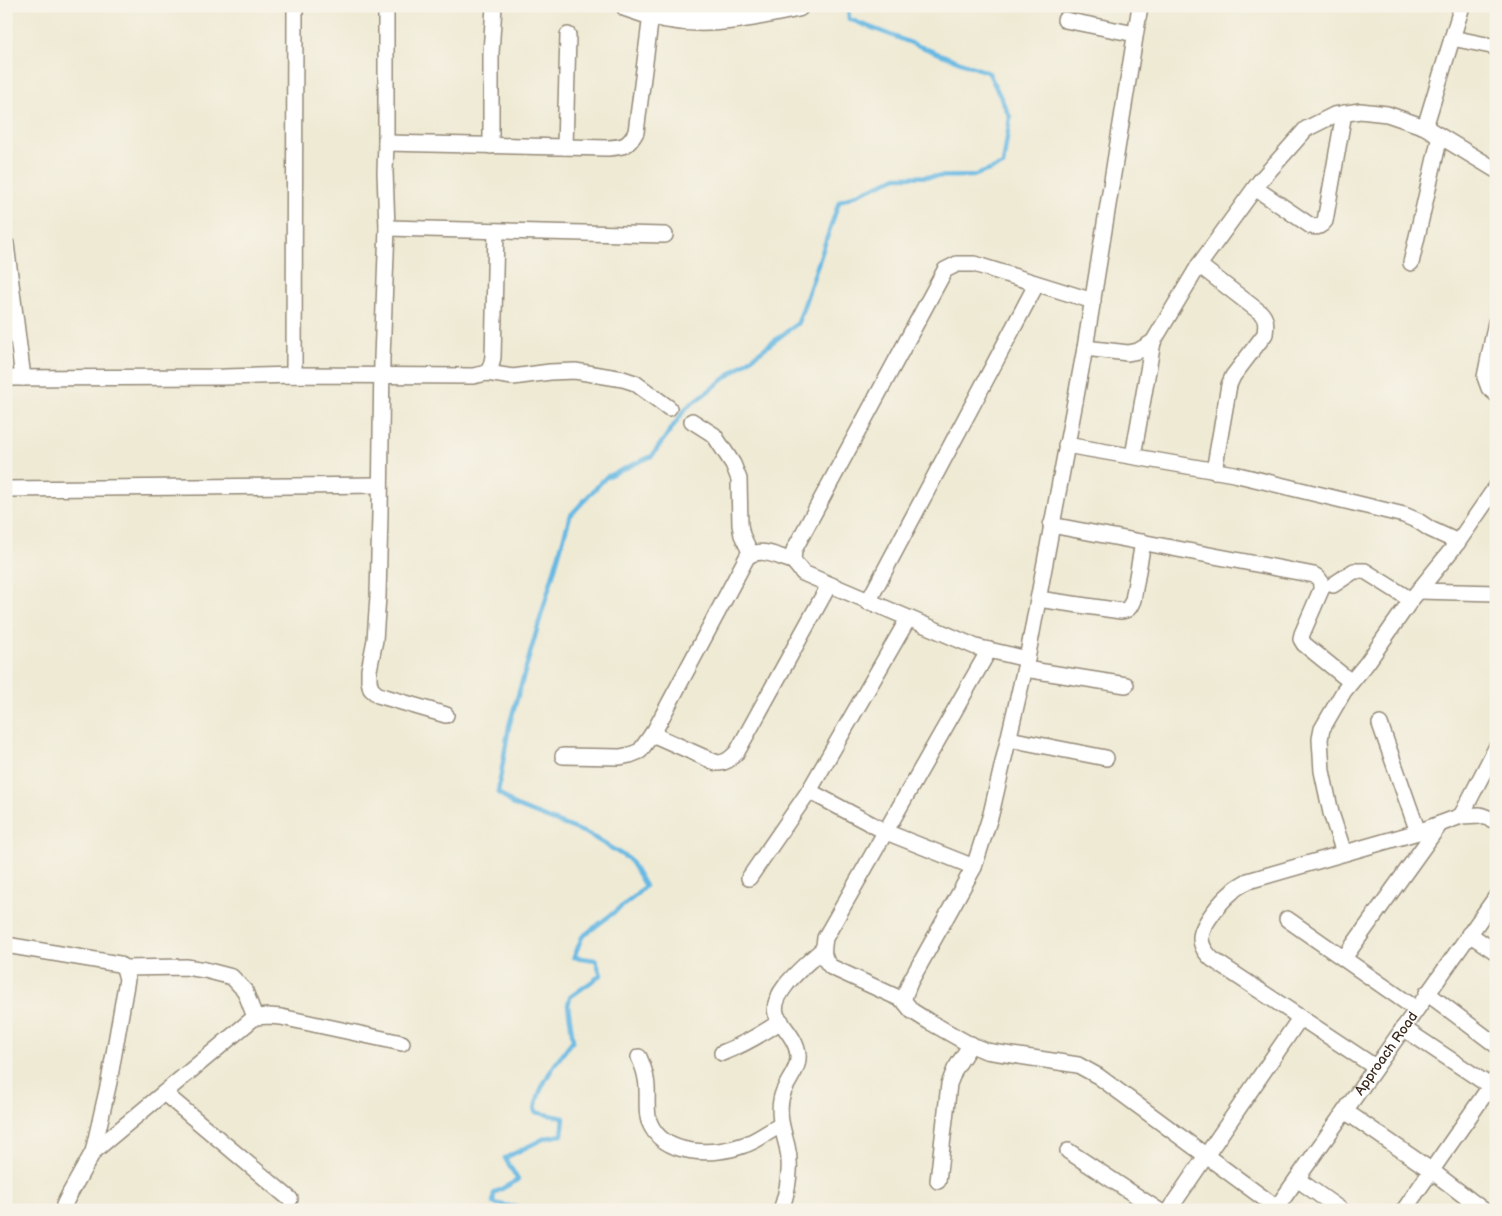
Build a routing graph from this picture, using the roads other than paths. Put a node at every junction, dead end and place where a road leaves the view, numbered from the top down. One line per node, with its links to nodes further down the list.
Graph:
1 (294, 6): 34 (street)
2 (386, 6): 17 (street)
3 (494, 6): 18 (street)
4 (627, 6): 8 (street)
5 (798, 6): 8 (street)
6 (1140, 6): 10 (street)
7 (1462, 6): 12 (street)
8 (651, 15): 19 (street)
9 (1065, 20): 10 (street)
10 (1135, 34): 29 (street)
11 (568, 35): 19 (street)
12 (1452, 38): 13 (street); 15 (street)
13 (1496, 46)
14 (1344, 113): 15 (street); 21 (street); 21 (street)
15 (1425, 127): 16 (street)
16 (1440, 136): 20 (street); 26 (street)
17 (386, 144): 18 (street); 22 (street)
18 (491, 146): 19 (street)
19 (565, 147)
20 (1496, 170)
21 (1255, 188): 27 (street)
22 (387, 228): 23 (street); 35 (street)
23 (496, 231): 24 (street); 33 (street)
24 (665, 235)
25 (6, 244): 37 (street)
26 (1411, 263)
27 (1199, 265): 31 (street); 43 (street)
28 (1036, 285): 29 (street); 51 (street); 57 (street)
29 (1093, 301): 32 (street)
30 (1496, 322): 38 (street)
31 (1153, 342): 32 (street); 42 (street)
32 (1085, 348): 41 (street)
33 (487, 373): 35 (street); 39 (street)
34 (294, 375): 35 (street); 37 (street)
35 (382, 375): 44 (street)
36 (6, 378): 37 (street)
37 (23, 378)
38 (1496, 394)
39 (669, 408)
40 (692, 421): 50 (street)
41 (1066, 445): 42 (street); 47 (street)
42 (1133, 456): 43 (street)
43 (1214, 471): 49 (street)
44 (380, 485): 45 (street); 63 (street)
45 (8, 489)
46 (1494, 493): 49 (street)
47 (1051, 525): 48 (street); 56 (street)
48 (1143, 542): 56 (street); 61 (street)
49 (1458, 542): 55 (street)
50 (751, 554): 51 (street); 65 (street)
51 (793, 561): 52 (street)
52 (829, 584): 57 (street); 65 (street)
53 (1333, 585): 55 (street)
54 (1496, 593): 55 (street)
55 (1415, 596): 61 (street)
56 (1038, 599): 60 (street)
57 (868, 602): 58 (street)
58 (908, 618): 59 (street); 70 (street)
59 (989, 650): 60 (street); 74 (street)
60 (1026, 664): 62 (street); 66 (street)
61 (1351, 682): 76 (street)
62 (1126, 685)
63 (446, 715)
64 (1380, 724): 75 (street)
65 (652, 734): 68 (street)
66 (1009, 739): 69 (street); 77 (street)
67 (1496, 748): 71 (street)
68 (563, 756)
69 (1106, 758)
70 (809, 791): 74 (street); 78 (street)
71 (1461, 816): 72 (street); 73 (street)
72 (1496, 821)
73 (1440, 824): 75 (street); 85 (street)
74 (886, 832): 77 (street); 83 (street)
75 (1418, 832): 76 (street)
76 (1344, 853): 91 (street)
77 (974, 867): 88 (street)
78 (749, 878)
79 (1494, 904): 81 (street, Approach Road)
80 (1287, 919): 85 (street)
81 (1469, 934): 84 (street); 87 (street, Approach Road)
82 (6, 945): 86 (street)
83 (823, 948): 88 (street); 92 (street)
84 (1496, 952)
85 (1344, 958): 89 (street)
86 (124, 968): 90 (street); 105 (street)
87 (1427, 993): 89 (street, Approach Road); 96 (street)
88 (903, 1000): 95 (street)
89 (1416, 1009): 93 (street, Approach Road)
90 (255, 1017): 94 (street); 101 (street)
91 (1300, 1018): 99 (street); 106 (street)
92 (781, 1021): 97 (street); 103 (street)
93 (1403, 1028): 99 (street, Approach Road); 100 (street)
94 (402, 1043)
95 (971, 1044): 106 (street); 109 (street)
96 (1496, 1045)
97 (722, 1053)
98 (639, 1057): 103 (street)
99 (1375, 1067): 102 (street, Approach Road)
100 (1493, 1082): 107 (street)
101 (164, 1093): 105 (street); 110 (street)
102 (1345, 1111): 107 (street); 108 (street, Approach Road)
103 (781, 1125): 113 (street)
104 (1068, 1151): 114 (street)
105 (93, 1152): 112 (street)
106 (1206, 1156): 111 (street); 115 (street)
107 (1432, 1171): 117 (street); 118 (street)
108 (1297, 1179): 111 (street, Approach Road); 116 (street)
109 (938, 1181)
110 (290, 1199)
111 (1276, 1209)
112 (65, 1210)
113 (781, 1210)
114 (1158, 1210)
115 (1169, 1210)
116 (1341, 1210)
117 (1404, 1210)
118 (1483, 1210)

